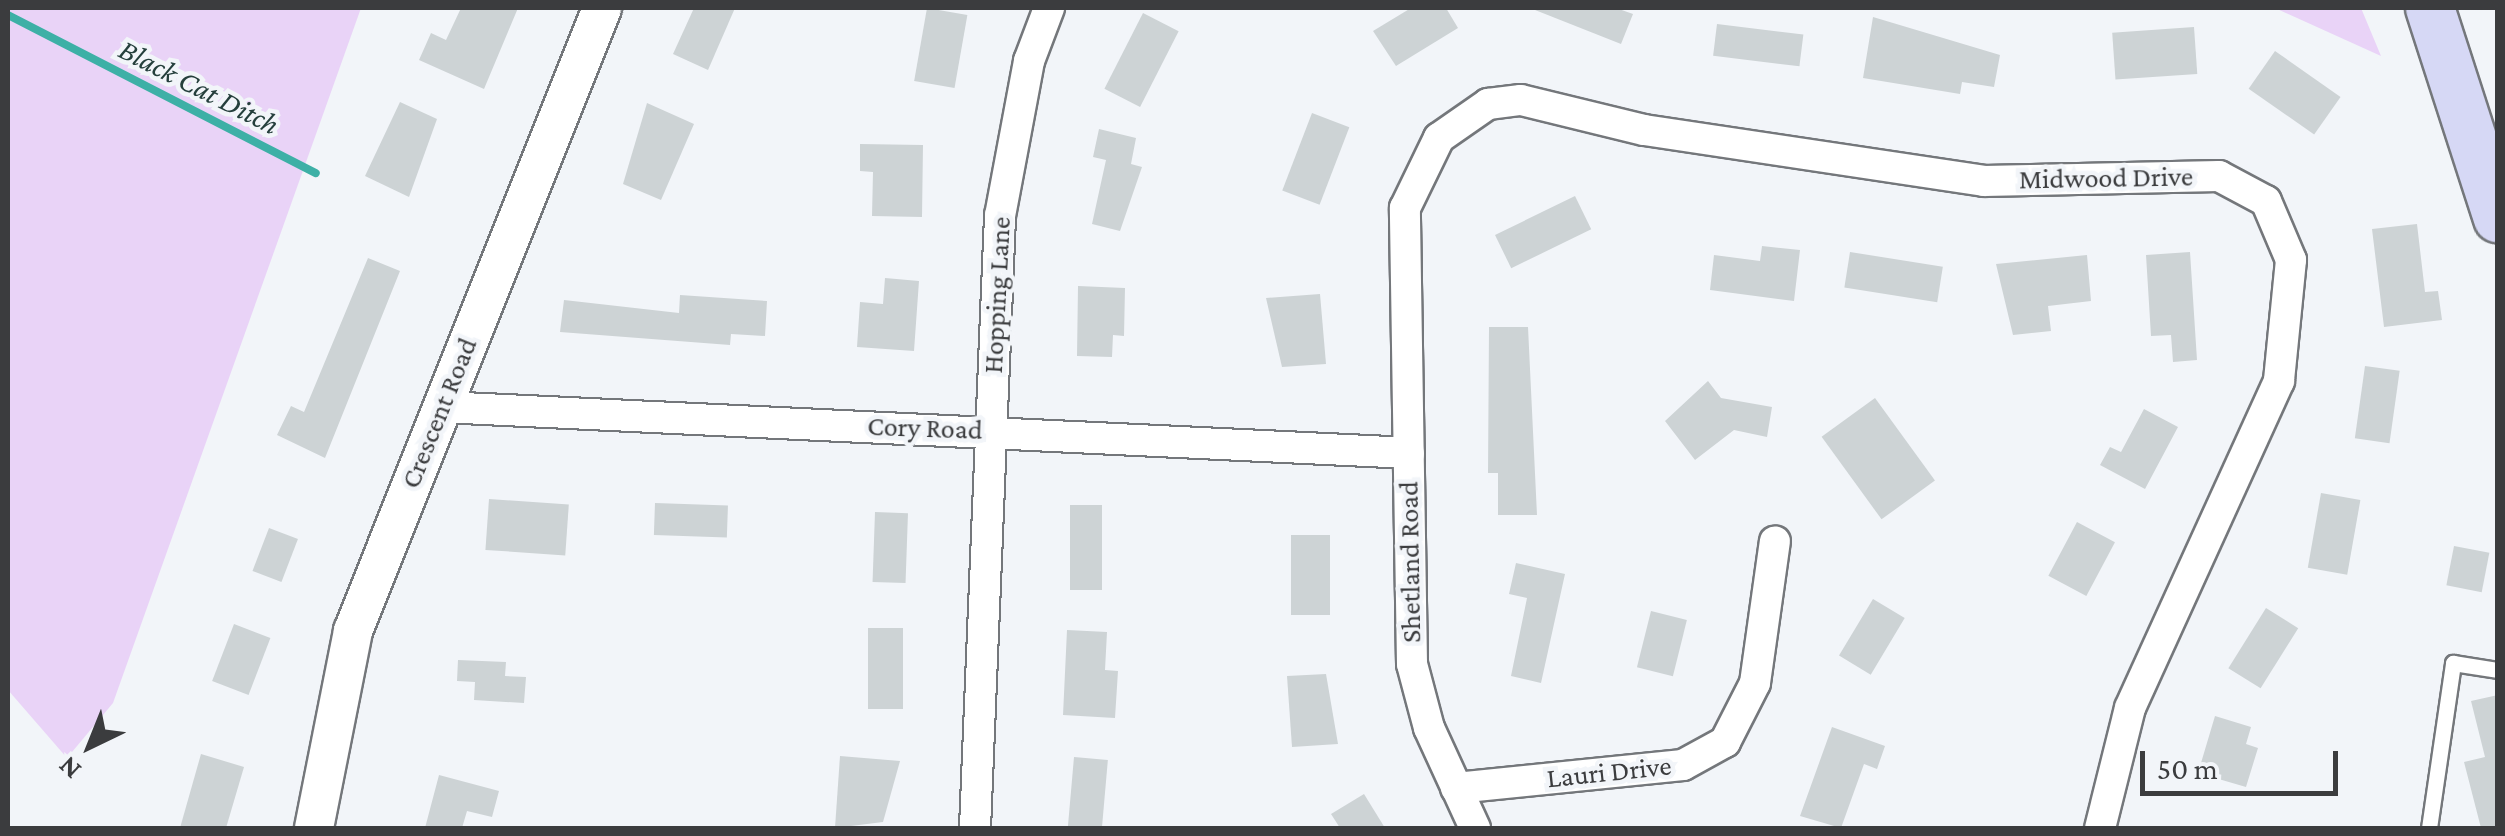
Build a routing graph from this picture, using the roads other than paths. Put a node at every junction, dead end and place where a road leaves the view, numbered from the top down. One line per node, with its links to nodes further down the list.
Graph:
1 (602, 8): 6 (street, Crescent Road)
2 (1049, 8): 7 (street, Hopping Lane)
3 (2430, 8): 4 (main road)
4 (2498, 218)
5 (1406, 282): 8 (street, Shetland Road); 15 (street, Midwood Drive)
6 (442, 407): 7 (street, Cory Road); 12 (street, Crescent Road)
7 (991, 431): 8 (street, Cory Road); 13 (street, Hopping Lane)
8 (1408, 453): 11 (street, Shetland Road)
9 (1776, 541): 11 (street, Lauri Drive)
10 (2498, 670): 16 (lane)
11 (1456, 788): 14 (street, Shetland Road)
12 (314, 828)
13 (975, 828)
14 (1474, 828)
15 (2100, 828)
16 (2429, 828)

